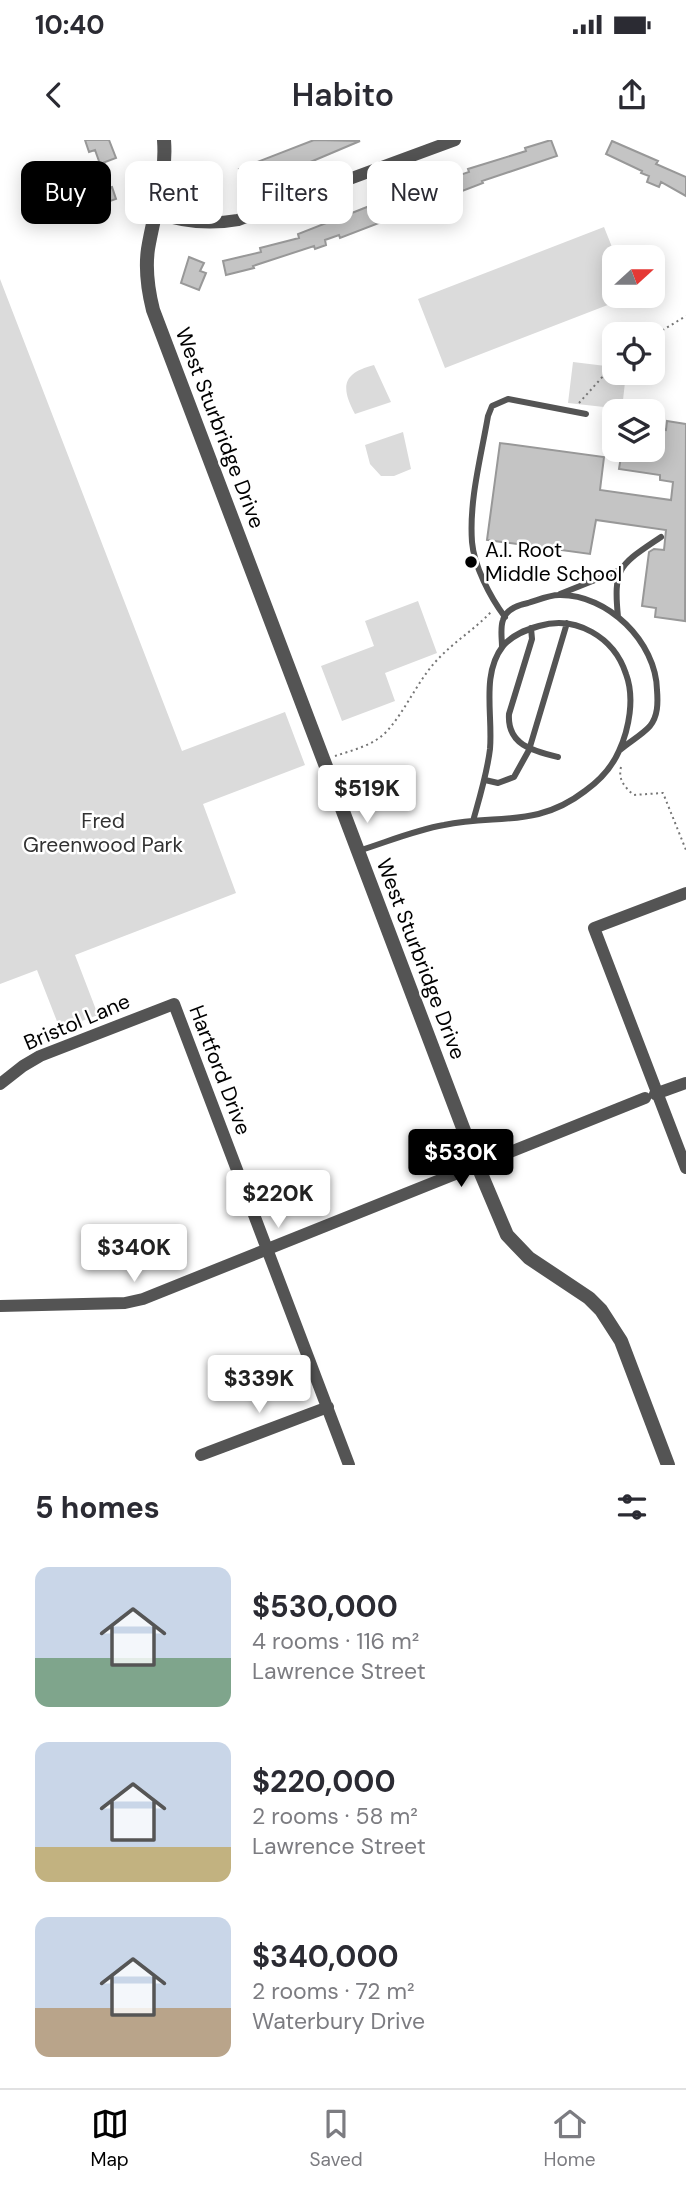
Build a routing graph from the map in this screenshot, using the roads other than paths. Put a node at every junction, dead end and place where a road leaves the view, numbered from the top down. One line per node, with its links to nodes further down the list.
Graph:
1 (164, 140): 3 (street, West Sturbridge Drive)
2 (455, 140): 4 (street)
3 (164, 161)
4 (223, 222)
5 (154, 224): 20 (street, West Sturbridge Drive)
6 (586, 414): 10 (lane)
7 (661, 537): 8 (lane)
8 (620, 570): 9 (lane); 11 (lane)
9 (558, 595): 10 (lane); 11 (lane)
10 (505, 617): 14 (lane)
11 (618, 617): 16 (lane)
12 (567, 623): 13 (lane); 15 (lane); 16 (lane)
13 (531, 628): 14 (lane); 15 (lane)
14 (502, 647): 18 (lane)
15 (529, 750): 17 (lane); 18 (lane)
16 (620, 750): 19 (lane)
17 (558, 757)
18 (485, 780): 19 (lane)
19 (472, 821): 20 (lane)
20 (358, 851): 26 (street, West Sturbridge Drive)
21 (686, 893): 25 (street)
22 (174, 1004): 24 (street, Bristol Lane); 28 (street, Hartford Drive)
23 (686, 1083): 25 (street)
24 (0, 1084)
25 (653, 1095): 26 (street); 27 (street)
26 (477, 1164): 28 (street); 33 (street, West Sturbridge Drive)
27 (686, 1168)
28 (266, 1248): 29 (street); 30 (street, Hartford Drive)
29 (0, 1306)
30 (328, 1407): 31 (street); 32 (street, Hartford Drive)
31 (201, 1455)
32 (349, 1465)
33 (668, 1465)

